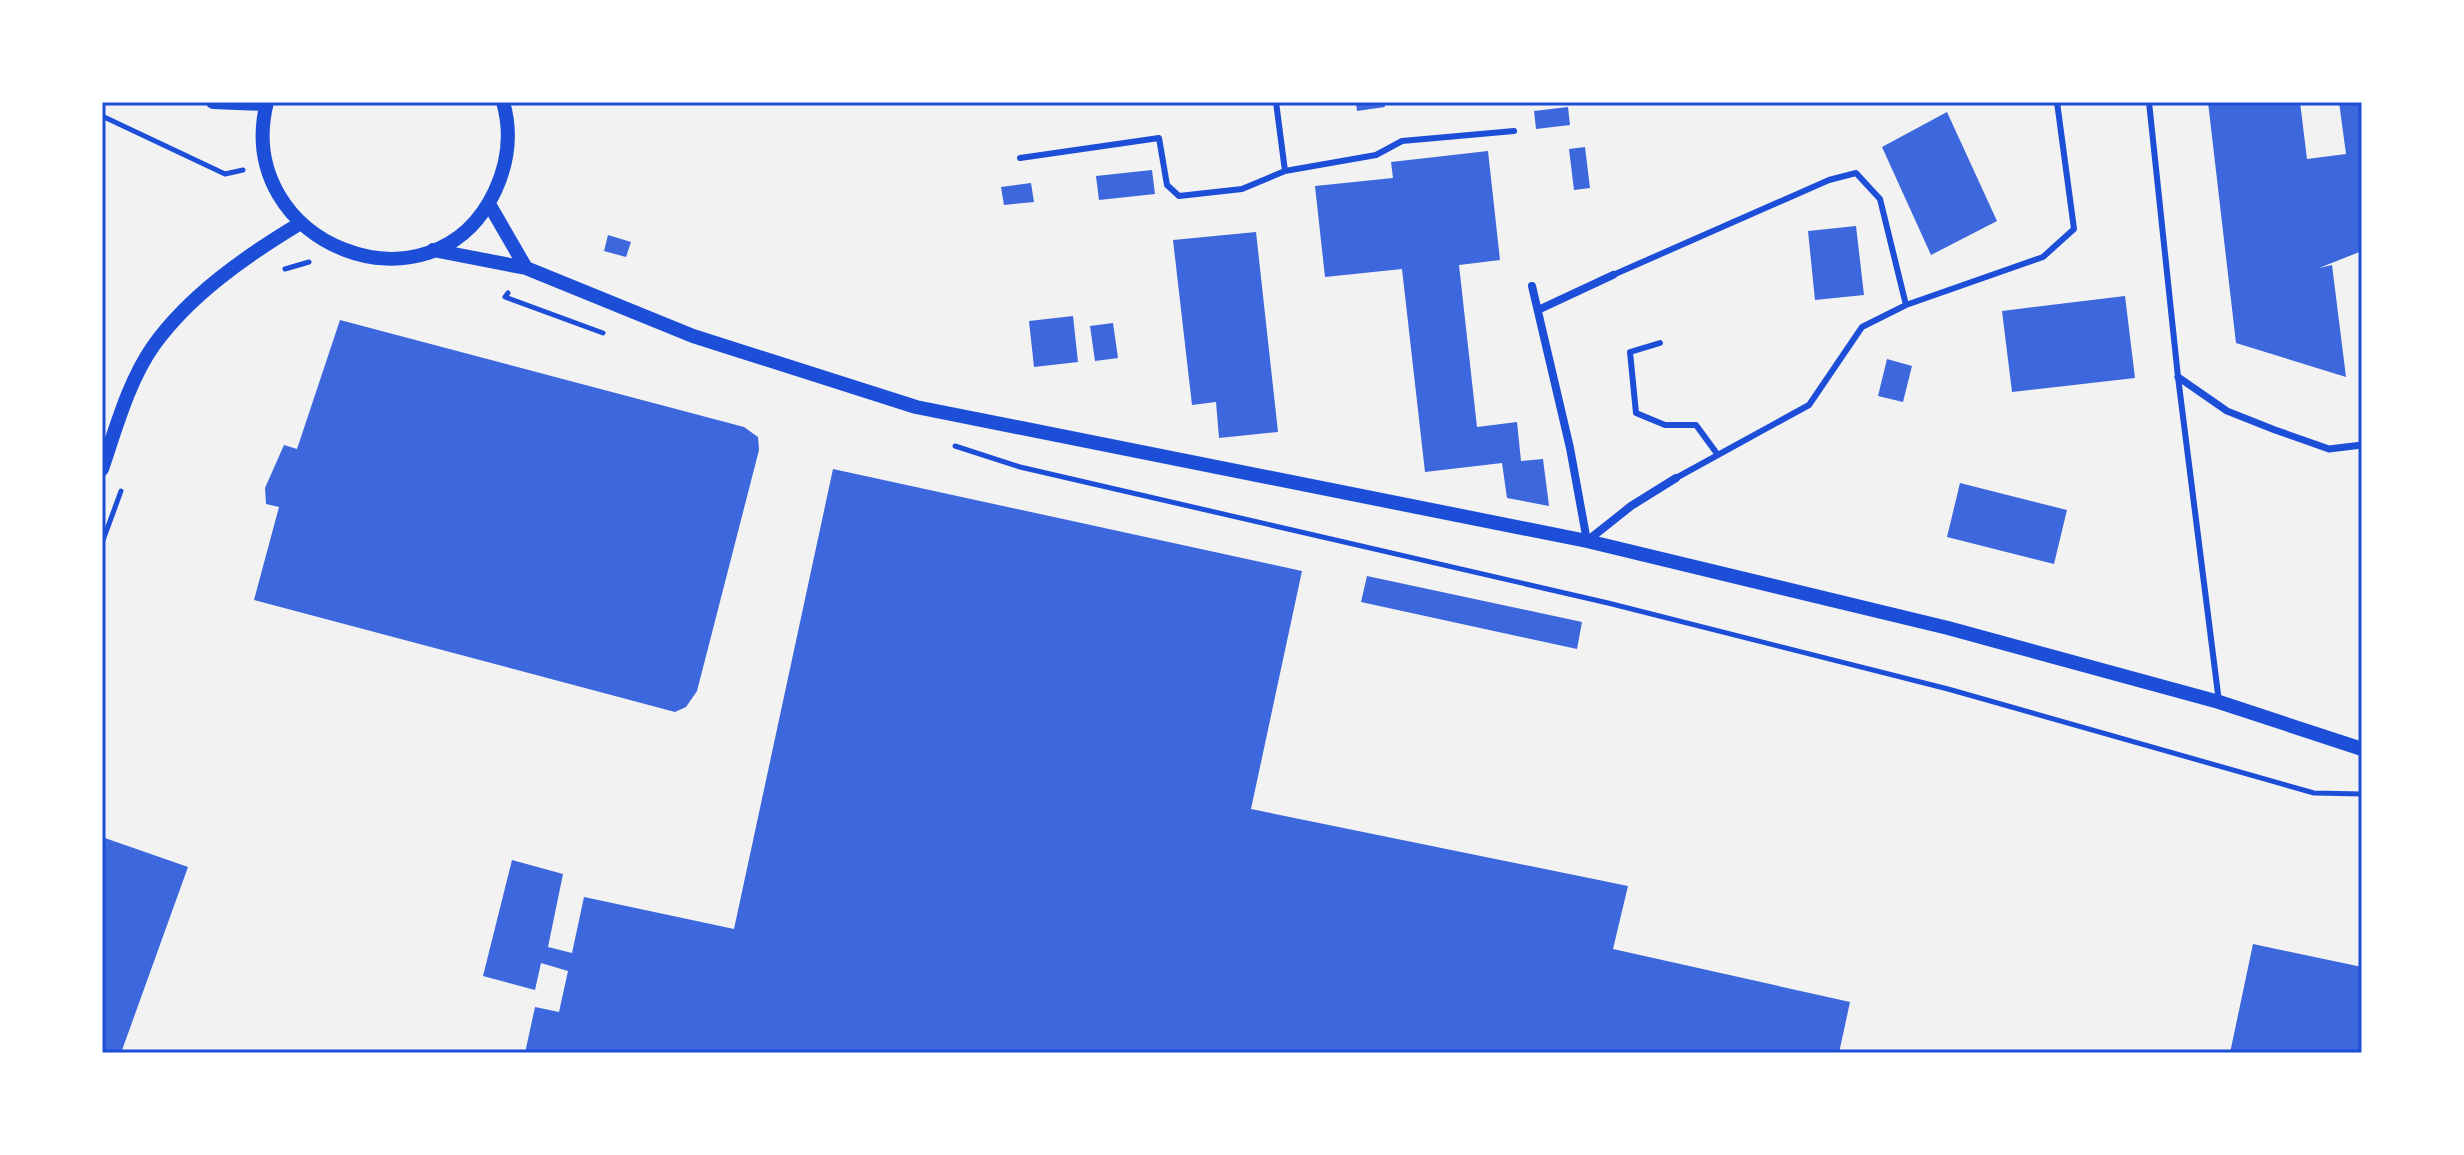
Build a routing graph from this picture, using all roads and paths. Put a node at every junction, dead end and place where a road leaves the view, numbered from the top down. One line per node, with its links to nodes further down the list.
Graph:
1 (213, 102): 5 (street)
2 (1276, 102): 11 (lane)
3 (2057, 102): 22 (lane)
4 (2149, 102): 26 (lane)
5 (267, 103): 10 (street)
6 (505, 103): 12 (street)
7 (102, 116): 10 (path)
8 (1514, 131): 11 (lane)
9 (1020, 158): 11 (lane)
10 (266, 166): 13 (street)
11 (1285, 171)
12 (489, 204): 14 (street); 16 (street)
13 (299, 224): 14 (street); 30 (street)
14 (433, 250): 16 (street)
15 (321, 264): 17 (path)
16 (526, 268): 21 (path); 33 (street)
17 (280, 270)
18 (1613, 275): 22 (lane); 23 (street)
19 (1532, 286): 23 (street)
20 (493, 291): 21 (path)
21 (505, 297): 24 (path)
22 (1906, 305): 29 (lane)
23 (1538, 310): 33 (street)
24 (606, 334)
25 (1660, 343): 29 (lane)
26 (2178, 377): 28 (street); 35 (lane)
27 (944, 443): 37 (path)
28 (2362, 445)
29 (1718, 455): 31 (lane)
30 (102, 469)
31 (1676, 478): 33 (street)
32 (123, 485): 34 (path)
33 (1587, 541): 35 (street)
34 (102, 543)
35 (2219, 702): 36 (street)
36 (2362, 749)
37 (2362, 794)

